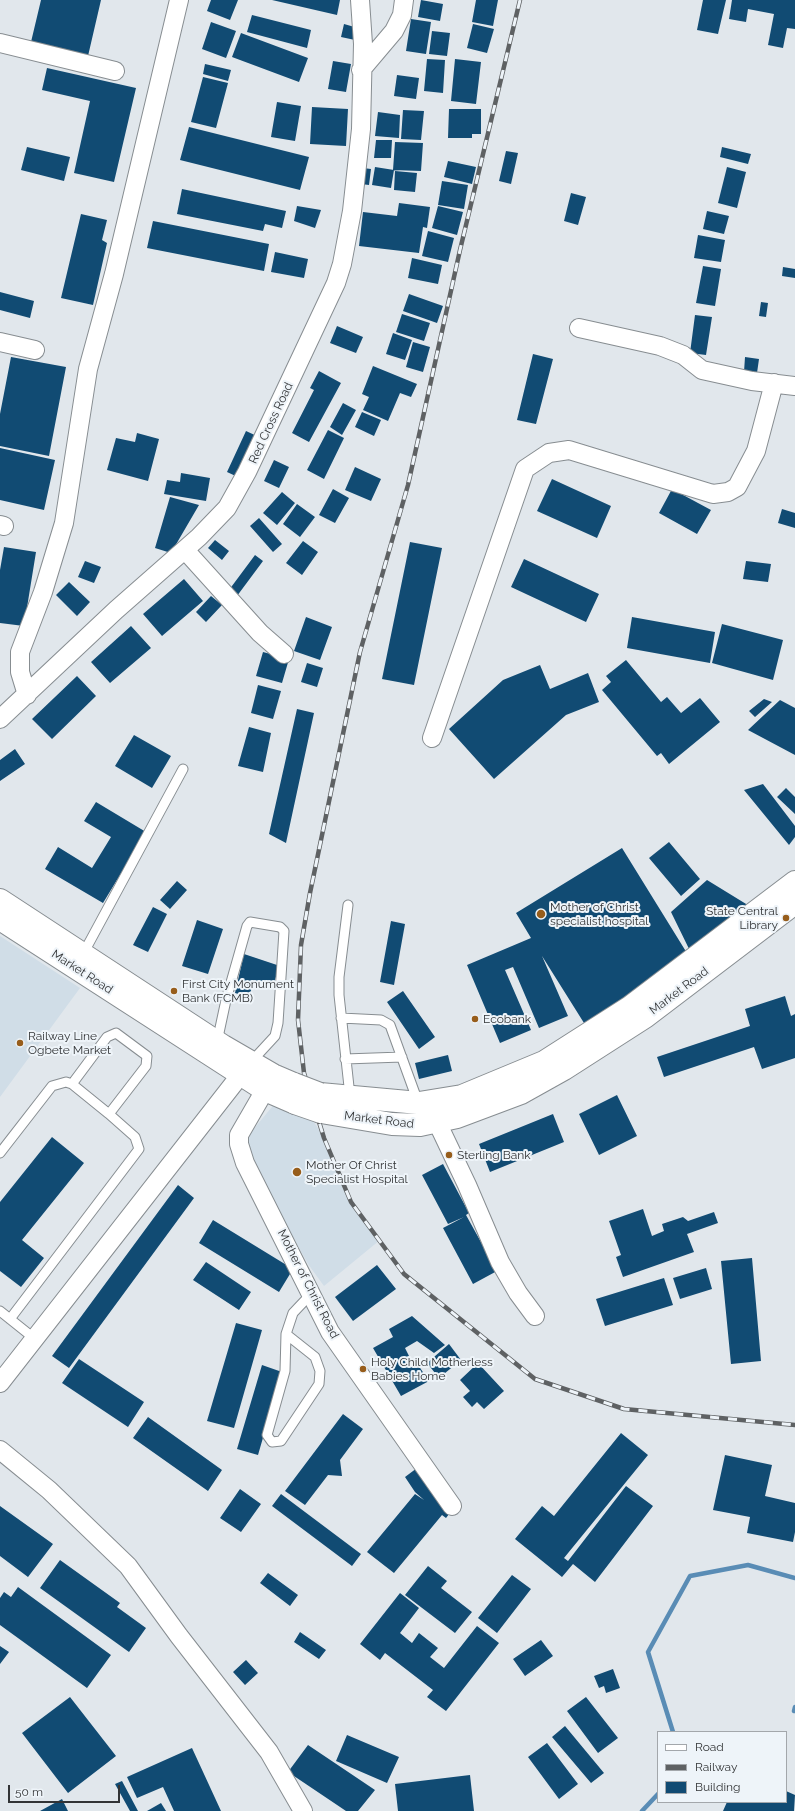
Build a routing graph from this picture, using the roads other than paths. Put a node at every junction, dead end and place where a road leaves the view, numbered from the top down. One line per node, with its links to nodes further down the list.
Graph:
1 (179, 0): 14 (street)
2 (360, 0): 5 (street, Red Cross Road)
3 (404, 0): 5 (street)
4 (0, 43): 6 (street)
5 (361, 70): 12 (street, Red Cross Road)
6 (115, 71)
7 (579, 328): 10 (street)
8 (0, 342): 9 (street)
9 (35, 350)
10 (774, 384): 11 (street); 16 (street)
11 (795, 386)
12 (185, 550): 13 (street); 14 (street, Red Cross Road)
13 (284, 654)
14 (27, 695): 15 (street, Red Cross Road)
15 (0, 719)
16 (432, 738)
17 (183, 769): 23 (lane)
18 (795, 882): 34 (main road, Market Road)
19 (0, 900): 23 (main road, Market Road)
20 (795, 903): 36 (main road, Market Road)
21 (348, 905): 24 (lane)
22 (0, 919): 28 (main road, Market Road)
23 (83, 954): 25 (main road, Market Road)
24 (341, 1018): 26 (lane); 27 (lane)
25 (217, 1042): 28 (main road, Market Road); 28 (lane)
26 (402, 1057): 27 (lane); 34 (lane)
27 (345, 1058): 32 (lane)
28 (246, 1068): 30 (main road, Market Road); 31 (main road, Market Road); 43 (street)
29 (72, 1084): 35 (lane); 35 (lane); 37 (lane)
30 (265, 1090): 31 (main road, Market Road); 38 (street, Mother of Christ Road)
31 (295, 1094): 33 (main road, Market Road, bridge)
32 (350, 1098): 33 (main road, Market Road); 34 (main road, Market Road)
33 (321, 1103): 36 (main road, Market Road)
34 (419, 1103)
35 (109, 1114): 41 (lane)
36 (437, 1122): 40 (street)
37 (0, 1153)
38 (311, 1294): 42 (lane); 46 (street, Mother of Christ Road)
39 (0, 1311): 41 (lane)
40 (535, 1316)
41 (10, 1319): 43 (lane)
42 (286, 1334): 42 (lane)
43 (35, 1339): 44 (street)
44 (0, 1383)
45 (0, 1450): 47 (street)
46 (452, 1506)
47 (303, 1811)

